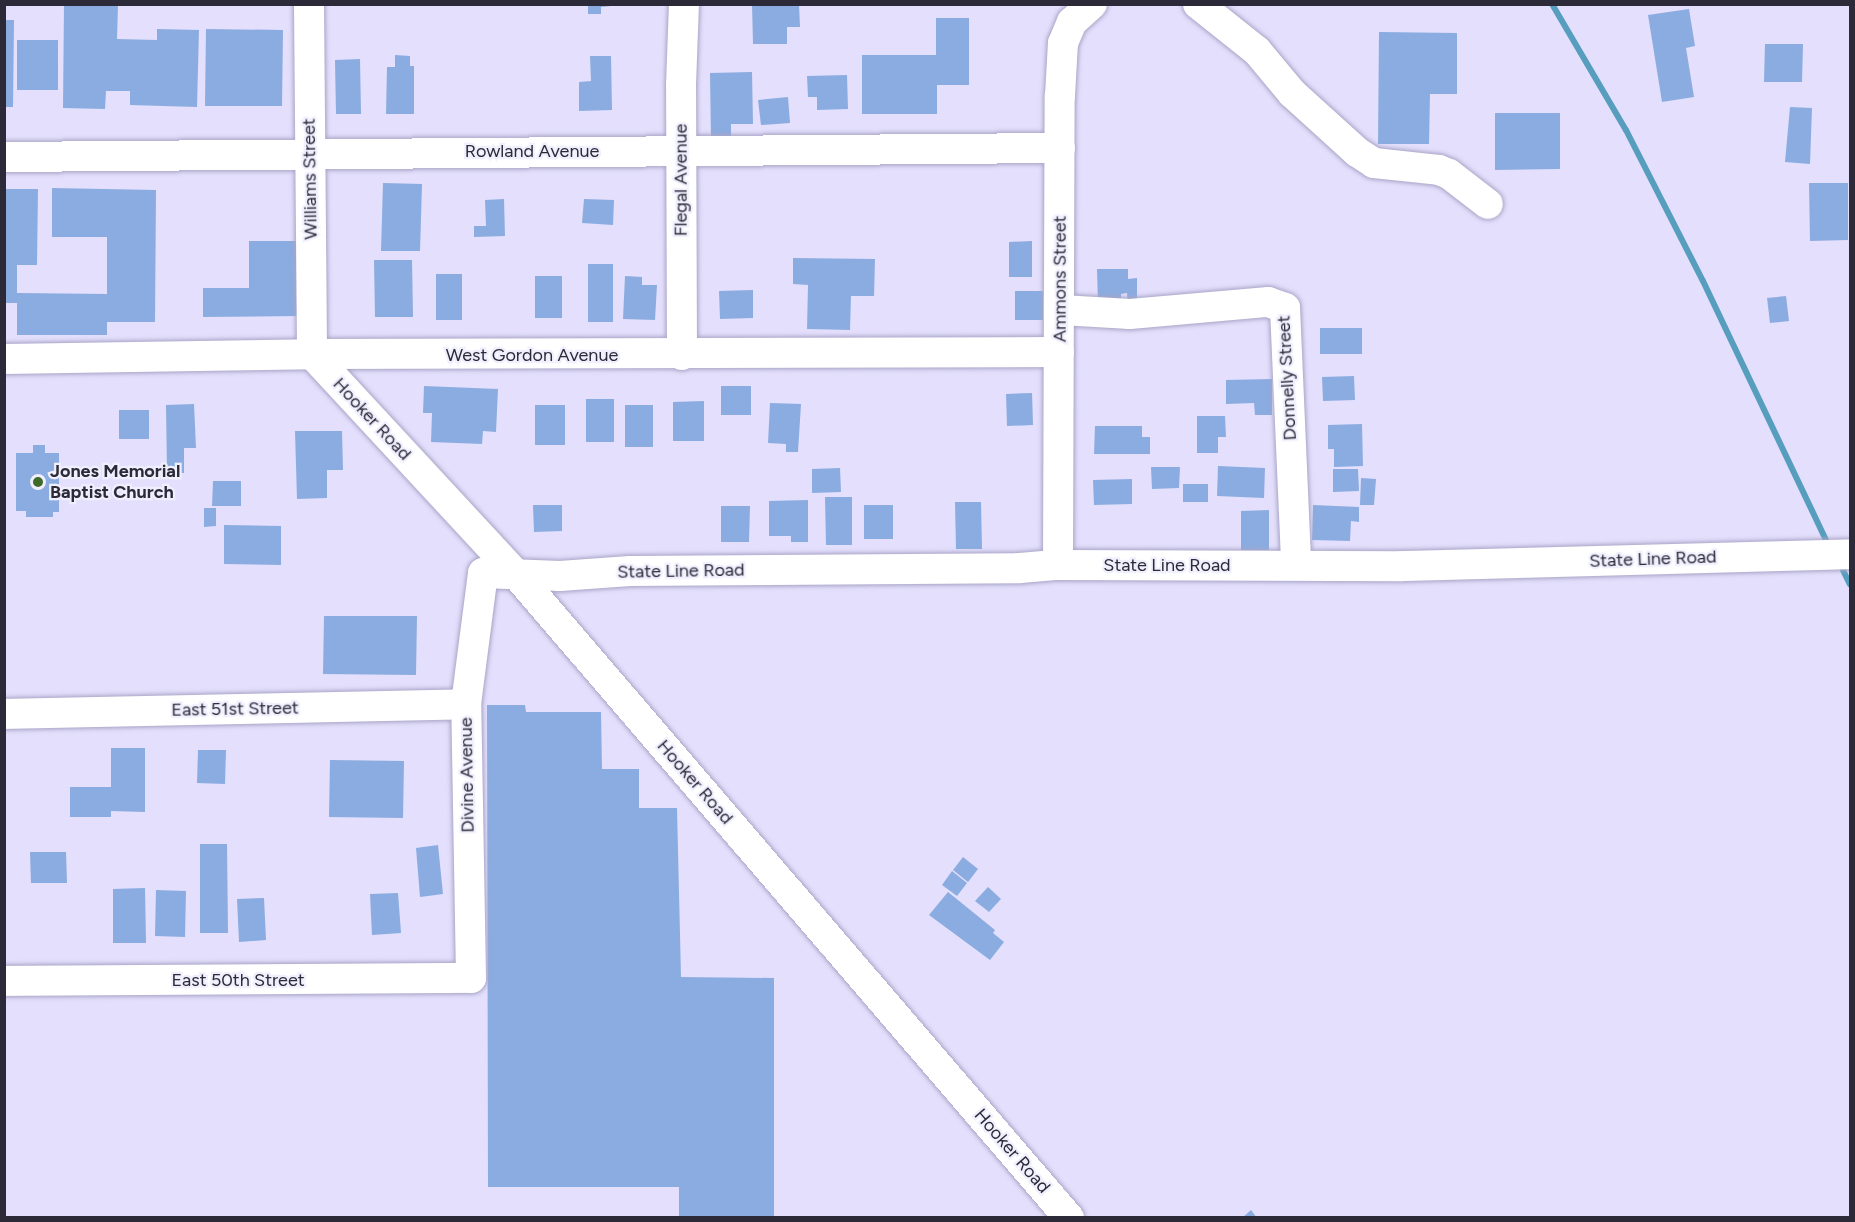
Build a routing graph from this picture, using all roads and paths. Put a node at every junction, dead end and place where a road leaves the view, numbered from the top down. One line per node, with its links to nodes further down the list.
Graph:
1 (309, 4): 7 (street, Williams Street)
2 (684, 4): 6 (street, Flegal Avenue)
3 (1092, 4): 5 (street, Ammons Street)
4 (1198, 4): 9 (street)
5 (1060, 148): 6 (street, Rowland Avenue); 10 (street, Ammons Street)
6 (681, 150): 7 (street, Rowland Avenue); 13 (street, Flegal Avenue)
7 (310, 153): 8 (street, Rowland Avenue); 12 (street, Williams Street)
8 (4, 157)
9 (1488, 204)
10 (1060, 310): 11 (street, Ammons Street); 17 (street, Donnelly Street)
11 (1059, 352): 13 (street, West Gordon Avenue); 16 (street, Ammons Street)
12 (312, 354): 13 (street, West Gordon Avenue); 14 (street, West Gordon Avenue); 19 (street, Hooker Road)
13 (682, 355)
14 (4, 358)
15 (1851, 554): 17 (street, State Line Road)
16 (1058, 565): 17 (street, State Line Road); 19 (street, State Line Road)
17 (1296, 565)
18 (483, 573): 19 (street, State Line Road); 20 (street, Divine Avenue)
19 (516, 574): 24 (street, Hooker Road)
20 (466, 704): 21 (street, East 51st Street); 22 (street, Divine Avenue)
21 (4, 714)
22 (471, 978): 23 (street, East 50th Street)
23 (4, 981)
24 (1069, 1218)

